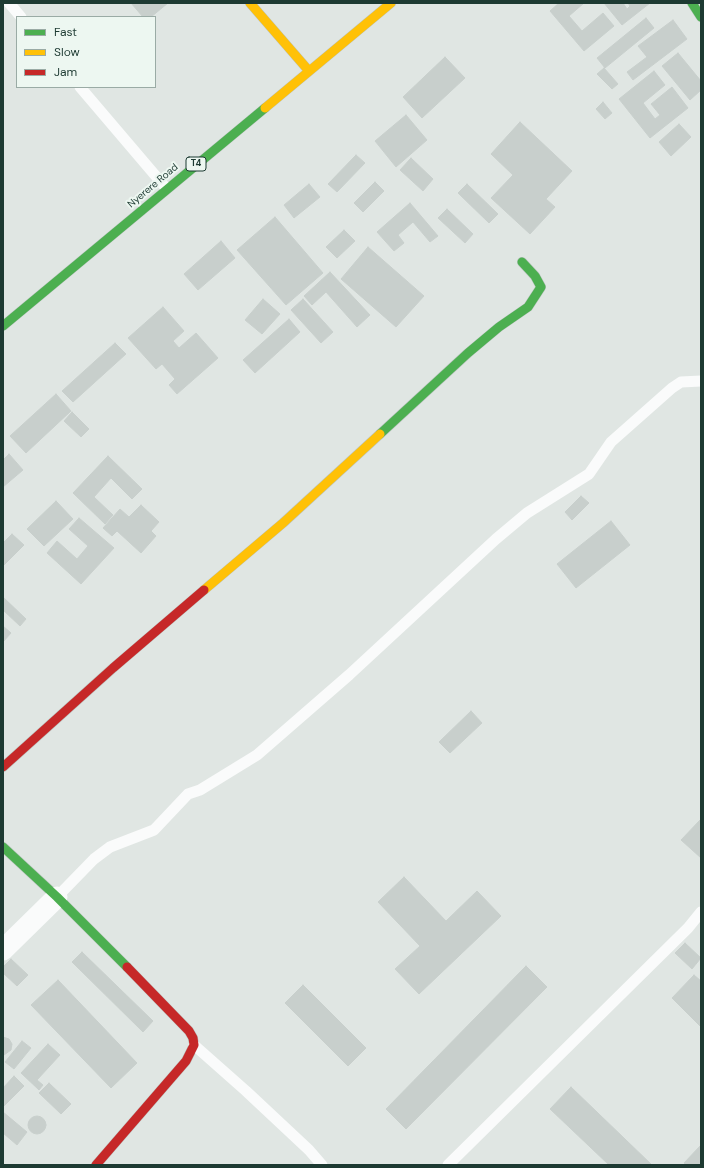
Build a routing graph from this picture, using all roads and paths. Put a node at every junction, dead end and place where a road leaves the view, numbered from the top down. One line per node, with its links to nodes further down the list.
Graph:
1 (9, 3): 5 (lane)
2 (250, 3): 7 (main road)
3 (391, 3): 7 (main road, Nyerere Road / T4)
4 (692, 3): 6 (main road)
5 (20, 16)
6 (701, 17)
7 (309, 71): 9 (main road, Nyerere Road / T4)
8 (81, 88): 9 (lane)
9 (166, 188): 11 (main road, Nyerere Road / T4)
10 (522, 262): 13 (main road)
11 (3, 326)
12 (701, 381): 15 (lane)
13 (3, 767)
14 (3, 847): 15 (main road)
15 (57, 897): 17 (street); 18 (main road)
16 (701, 912): 21 (lane)
17 (3, 950)
18 (194, 1045): 19 (main road); 20 (lane)
19 (96, 1165)
20 (322, 1165)
21 (448, 1165)

